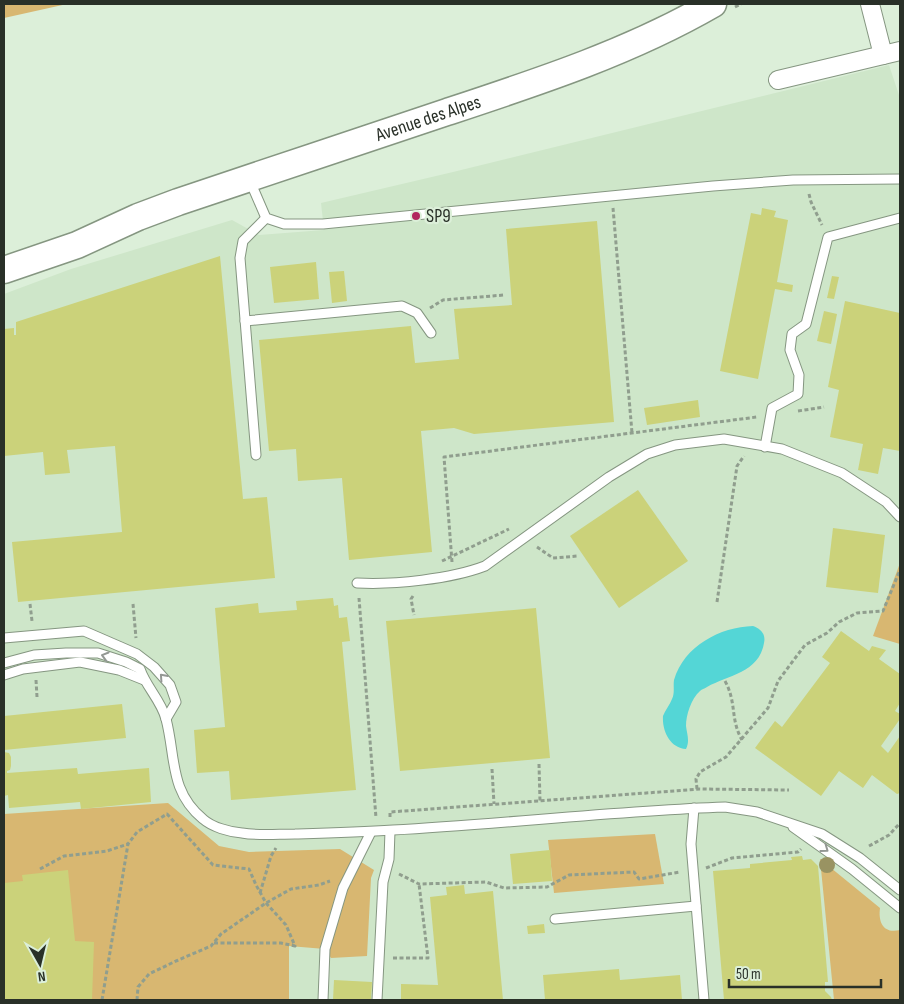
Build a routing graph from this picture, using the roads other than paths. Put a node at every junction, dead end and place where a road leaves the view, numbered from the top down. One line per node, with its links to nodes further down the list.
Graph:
1 (713, 4): 6 (main road, Avenue des Alpes)
2 (870, 4): 4 (street)
3 (900, 51): 4 (street)
4 (883, 55): 5 (street)
5 (778, 80)
6 (249, 178): 8 (main road, Avenue des Alpes); 9 (lane)
7 (900, 179): 9 (lane)
8 (138, 217): 11 (main road, Avenue des Alpes); 12 (main road, Avenue des Alpes)
9 (266, 218): 13 (lane)
10 (900, 218): 15 (lane)
11 (4, 253)
12 (4, 270)
13 (245, 321): 14 (lane); 16 (lane)
14 (431, 333)
15 (765, 446): 17 (lane); 18 (lane)
16 (256, 455)
17 (900, 517)
18 (358, 582)
19 (4, 638): 23 (lane, one-way to 19)
20 (4, 663): 22 (lane, one-way to 20)
21 (4, 675): 22 (lane)
22 (144, 680): 23 (lane)
23 (166, 719): 26 (lane)
24 (694, 808): 25 (lane); 27 (lane); 29 (lane)
25 (785, 821): 28 (lane); 30 (lane, one-way to 30)
26 (374, 831): 27 (lane); 32 (lane)
27 (390, 831): 33 (lane)
28 (900, 890)
29 (696, 906): 31 (lane); 34 (lane)
30 (900, 908)
31 (555, 919)
32 (323, 1000)
33 (377, 1000)
34 (704, 1000)

